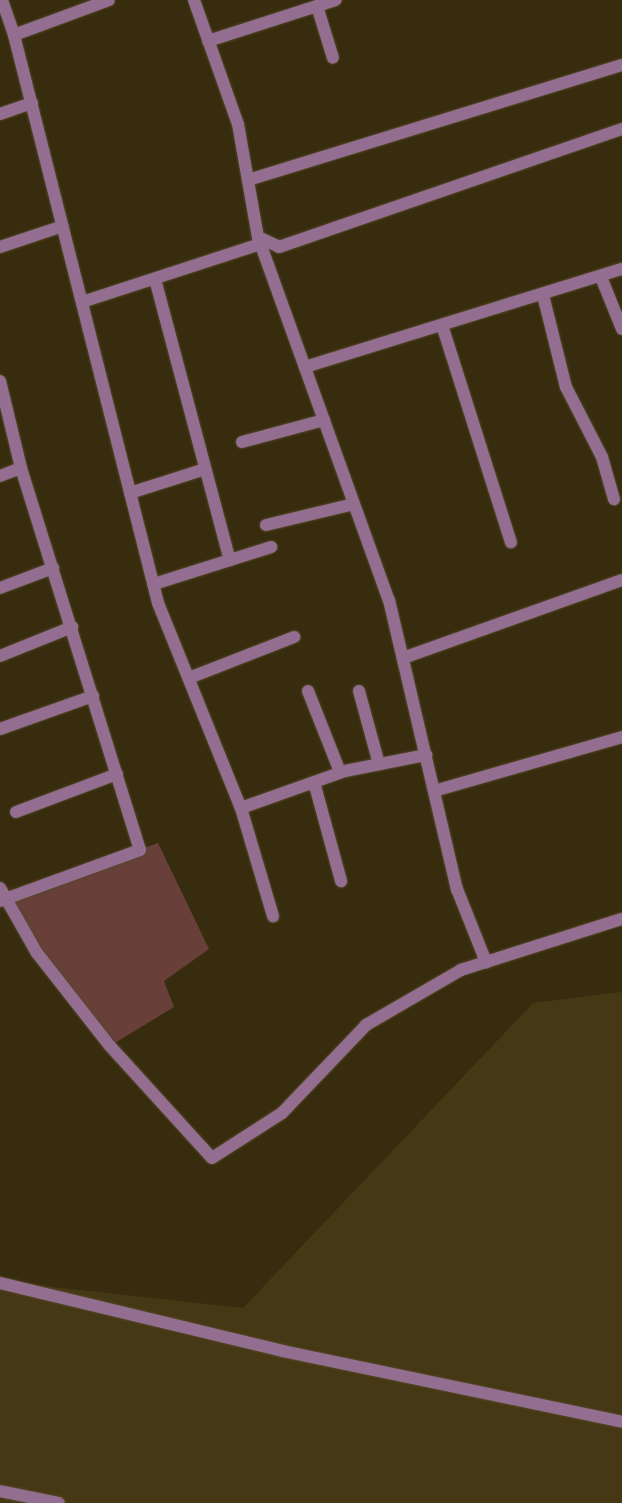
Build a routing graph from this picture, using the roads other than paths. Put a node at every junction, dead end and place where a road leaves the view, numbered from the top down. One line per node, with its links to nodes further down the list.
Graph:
1 (2, 0): 6 (street)
2 (110, 0): 6 (street)
3 (194, 0): 7 (street)
4 (336, 0): 5 (street)
5 (317, 6): 7 (street); 8 (street)
6 (14, 35): 10 (street)
7 (208, 41): 13 (street)
8 (333, 58)
9 (622, 65): 13 (street)
10 (32, 103): 11 (street); 14 (street)
11 (0, 114)
12 (622, 129): 15 (street)
13 (248, 180): 15 (street)
14 (63, 226): 16 (street); 21 (street)
15 (259, 241): 19 (street); 24 (street)
16 (0, 247)
17 (622, 269): 18 (street)
18 (601, 277): 20 (street); 23 (street)
19 (155, 279): 21 (street); 29 (street)
20 (543, 295): 22 (street); 32 (street)
21 (82, 302): 31 (street)
22 (442, 325): 24 (street); 35 (street)
23 (622, 329)
24 (305, 366): 26 (street)
25 (0, 381): 28 (street)
26 (324, 420): 27 (street); 33 (street)
27 (242, 442)
28 (21, 468): 30 (street); 38 (street)
29 (204, 469): 31 (street); 37 (street)
30 (0, 476)
31 (130, 493): 40 (street)
32 (614, 499)
33 (354, 504): 34 (street); 45 (street)
34 (266, 525)
35 (511, 542)
36 (271, 547): 37 (street)
37 (230, 560): 40 (street)
38 (53, 568): 41 (street); 42 (street)
39 (622, 580): 45 (street)
40 (154, 584): 46 (street)
41 (0, 588)
42 (72, 627): 44 (street); 49 (street)
43 (294, 637): 46 (street)
44 (0, 656)
45 (403, 658): 52 (street)
46 (189, 678): 58 (street)
47 (359, 691): 53 (street)
48 (308, 692): 54 (street)
49 (94, 696): 50 (street); 55 (street)
50 (0, 729)
51 (622, 737): 57 (street)
52 (426, 755): 53 (street); 57 (street)
53 (379, 764): 54 (street)
54 (340, 772): 56 (street)
55 (117, 774): 59 (street); 61 (street)
56 (314, 782): 58 (street); 60 (street)
57 (434, 791): 64 (street)
58 (241, 808): 62 (street)
59 (16, 812)
60 (341, 881)
61 (2, 896): 64 (street)
62 (274, 916)
63 (622, 918): 64 (street)
64 (486, 962)
65 (0, 1283): 66 (street)
66 (622, 1422)
67 (0, 1491): 68 (street)
68 (59, 1503)

